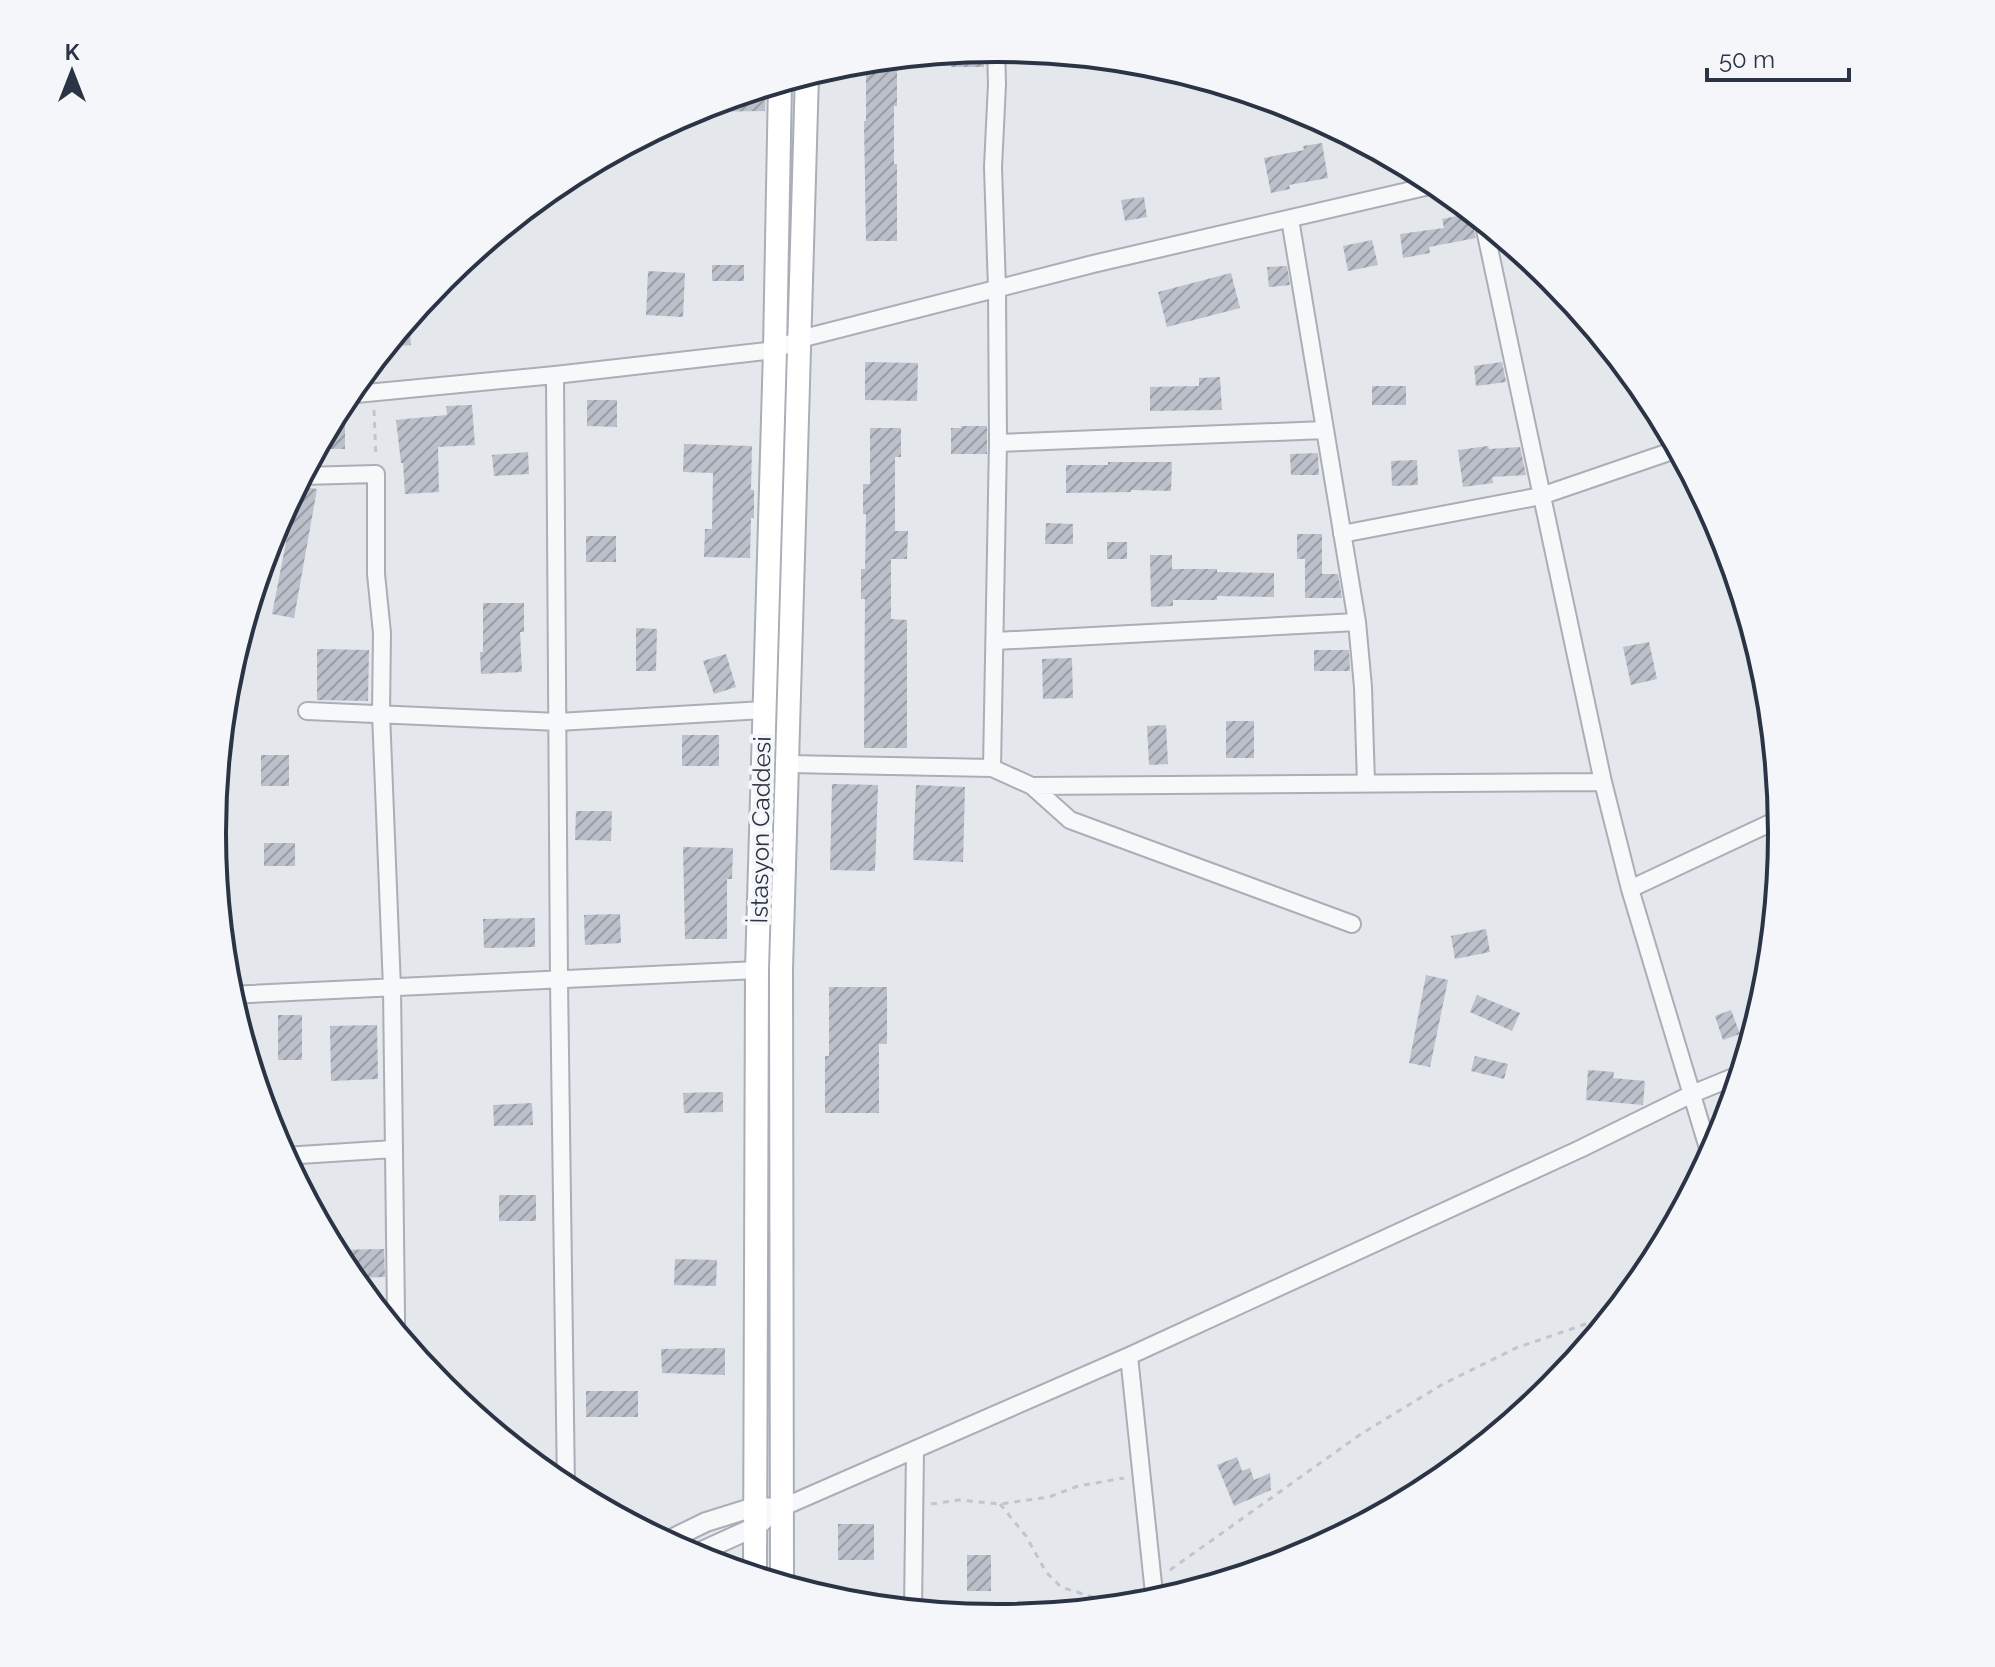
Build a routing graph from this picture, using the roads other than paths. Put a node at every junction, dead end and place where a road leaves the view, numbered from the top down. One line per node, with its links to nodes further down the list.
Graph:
1 (996, 62): 7 (street)
2 (807, 86): 8 (main road)
3 (780, 94): 9 (main road, İstasyon Caddesi)
4 (1420, 188): 5 (street)
5 (1290, 219): 7 (street); 12 (street)
6 (1487, 237): 16 (street)
7 (997, 289): 8 (street); 13 (street)
8 (800, 339): 9 (street); 24 (main road)
9 (775, 350): 10 (street); 20 (main road, İstasyon Caddesi)
10 (555, 375): 11 (street); 23 (street)
11 (364, 394)
12 (1325, 430): 13 (street); 17 (street)
13 (998, 443): 19 (street)
14 (1668, 452): 16 (street)
15 (315, 476): 22 (street)
16 (1541, 496): 17 (street); 26 (street)
17 (1342, 534): 18 (street)
18 (1357, 622): 19 (street); 27 (street)
19 (995, 641): 25 (street)
20 (764, 710): 23 (street); 32 (main road, İstasyon Caddesi)
21 (307, 711): 22 (street)
22 (381, 713): 23 (street); 34 (street)
23 (558, 722): 33 (street)
24 (788, 764): 25 (street); 45 (main road)
25 (992, 768): 28 (street)
26 (1603, 782): 27 (street); 30 (street)
27 (1366, 783): 28 (street)
28 (1032, 786): 31 (street)
29 (1769, 824): 30 (street)
30 (1630, 889): 37 (street)
31 (1352, 924)
32 (757, 970): 33 (street); 46 (main road, İstasyon Caddesi)
33 (559, 981): 34 (street); 44 (street)
34 (392, 988): 35 (street); 39 (street)
35 (243, 994)
36 (1728, 1080): 37 (street)
37 (1692, 1094): 38 (street); 42 (street)
38 (1705, 1139)
39 (394, 1149): 40 (street); 41 (street)
40 (297, 1155)
41 (392, 1312)
42 (1129, 1356): 43 (street); 51 (street)
43 (915, 1450): 45 (street); 52 (street)
44 (566, 1473)
45 (781, 1508): 46 (street); 50 (main road)
46 (755, 1517): 47 (street); 48 (street); 49 (main road, İstasyon Caddesi)
47 (679, 1535)
48 (705, 1547)
49 (755, 1566)
50 (782, 1574)
51 (1154, 1589)
52 (913, 1600)

